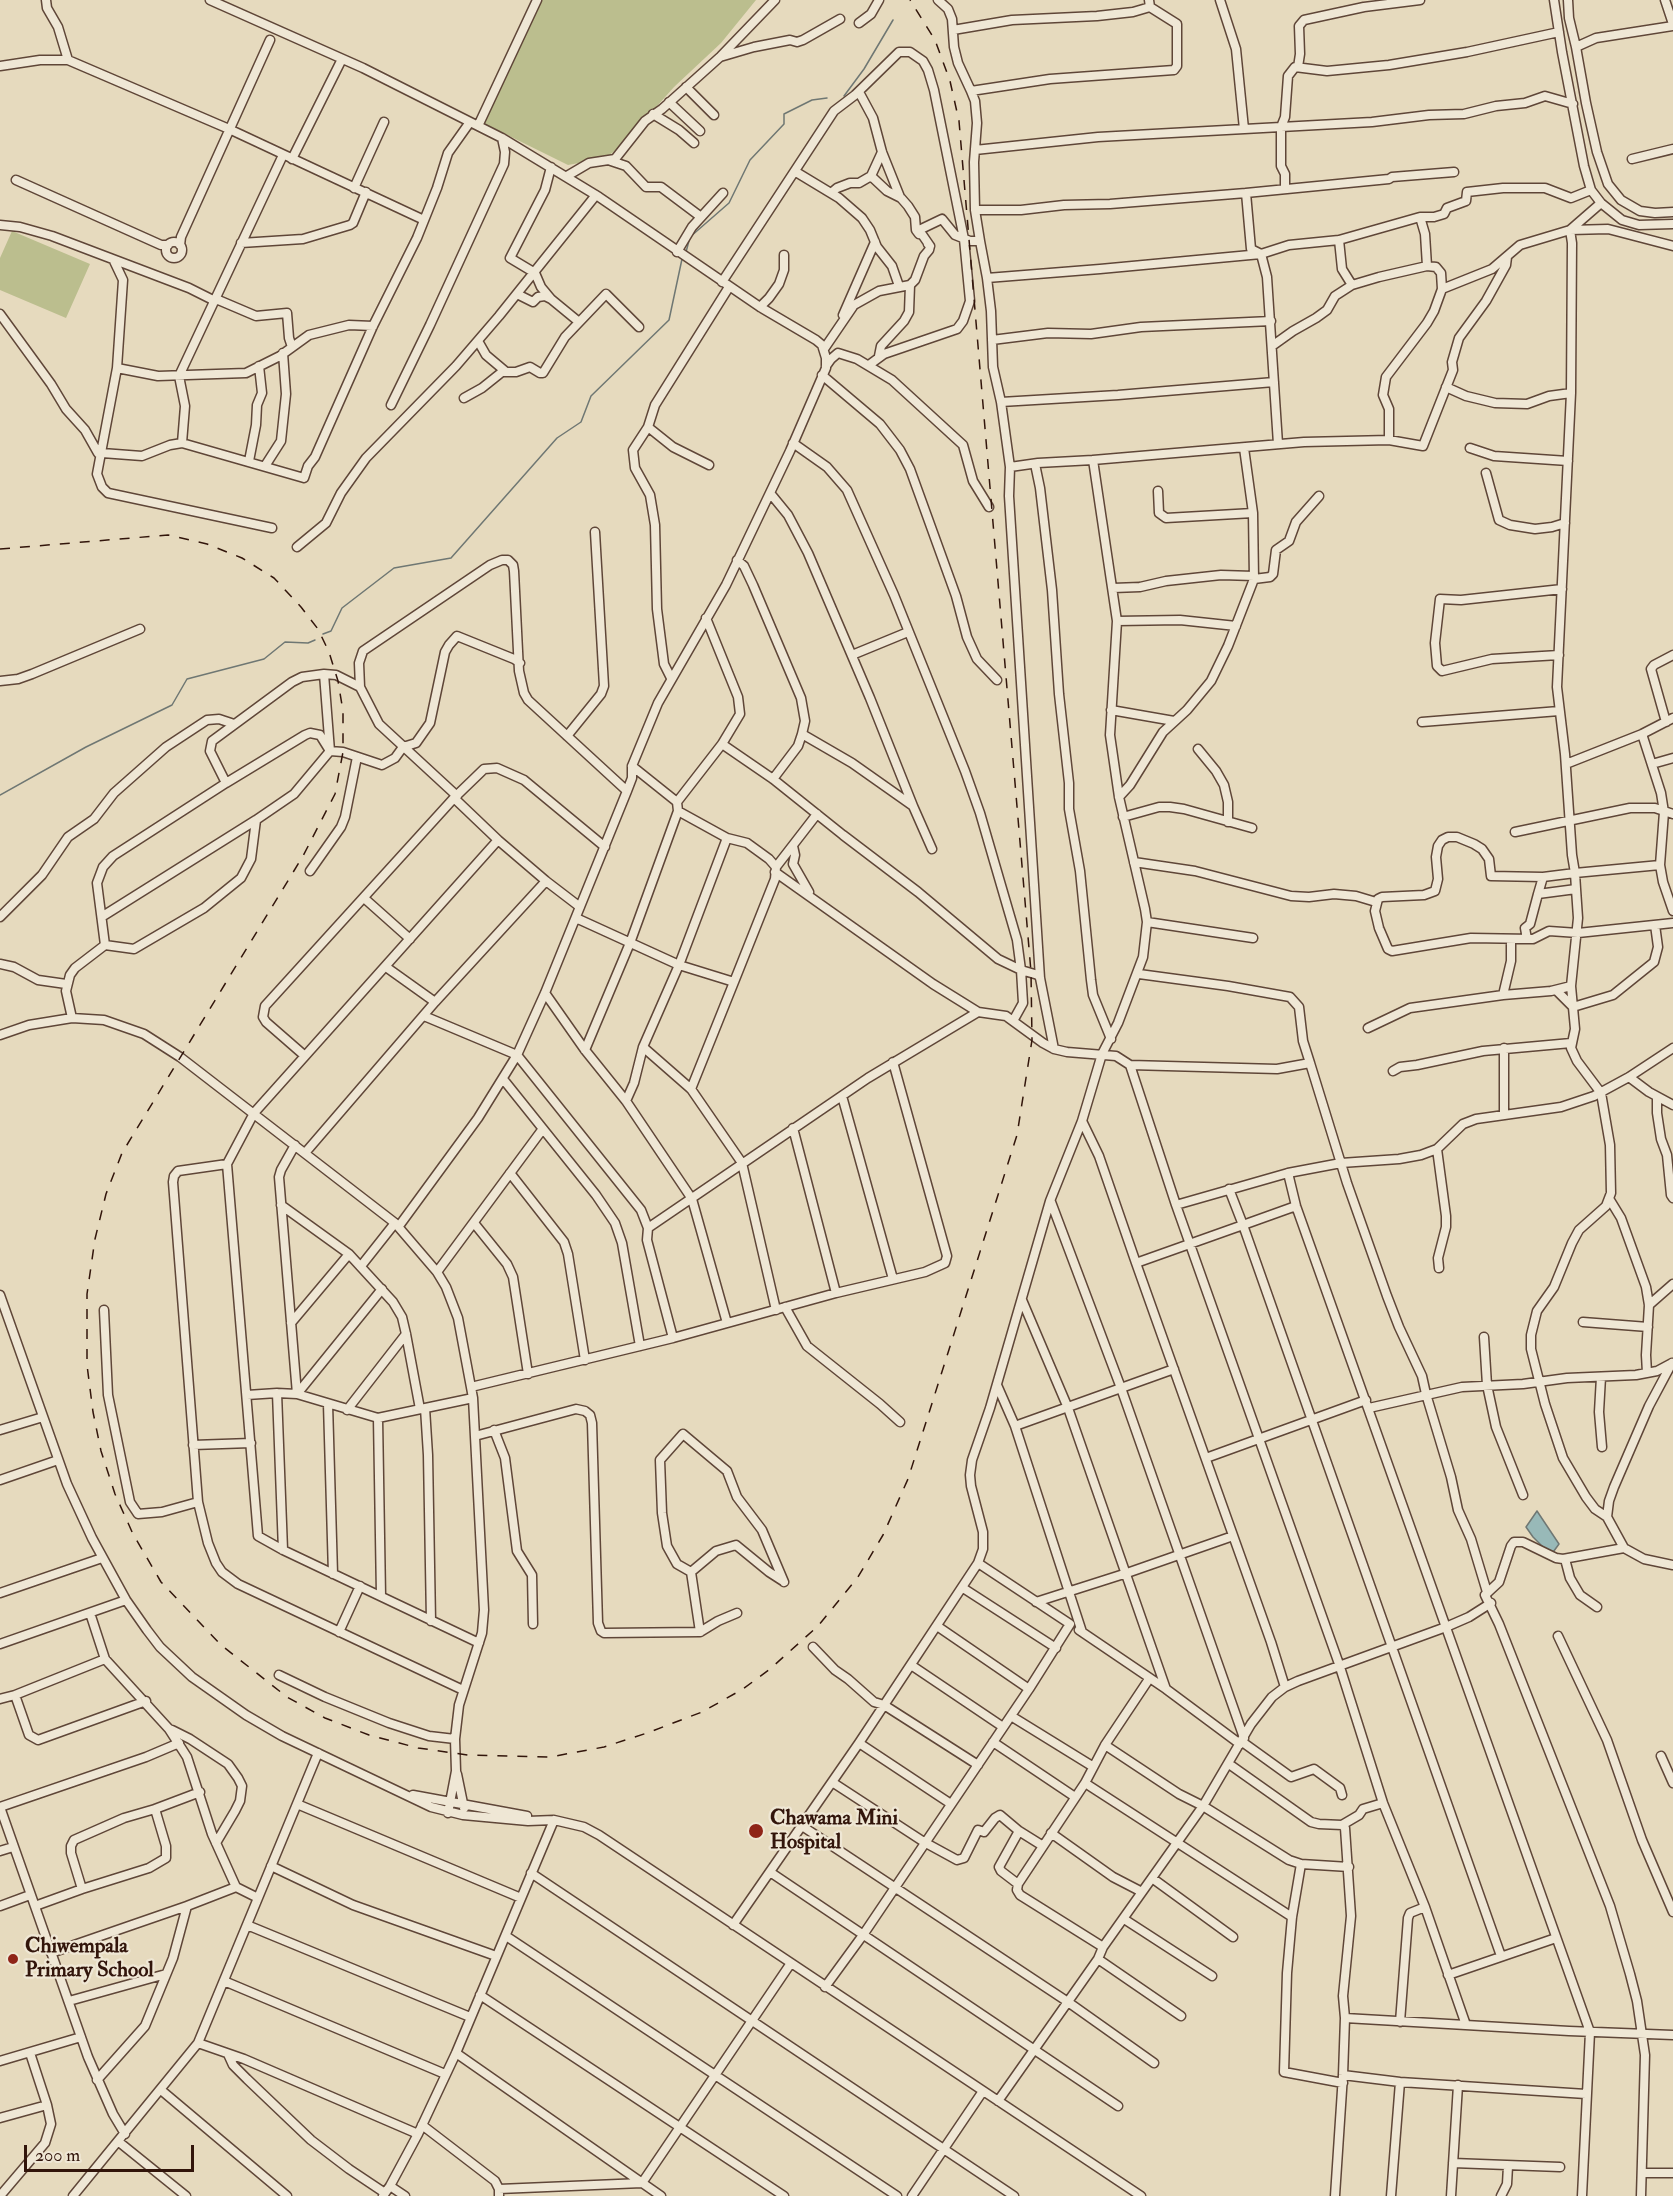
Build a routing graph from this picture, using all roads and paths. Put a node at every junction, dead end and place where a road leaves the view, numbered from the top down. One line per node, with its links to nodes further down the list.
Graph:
1 (46, 0): 22 (street)
2 (210, 0): 21 (street)
3 (537, 0): 33 (street)
4 (775, 0): 20 (street)
5 (879, 0): 14 (street)
6 (938, 0): 16 (street)
7 (1220, 0): 36 (street)
8 (1420, 0): 24 (street)
9 (1554, 0): 17 (street)
10 (1568, 0): 19 (street)
11 (1665, 0): 15 (street)
12 (1150, 3): 16 (street); 26 (street)
13 (840, 19): 20 (street)
14 (859, 23)
15 (1673, 25): 19 (street)
16 (953, 30): 26 (street)
17 (1559, 32): 24 (street); 29 (street)
18 (270, 40): 35 (street)
19 (1576, 47): 63 (street)
20 (720, 57): 25 (street)
21 (342, 59): 33 (street); 43 (street)
22 (68, 60): 23 (street); 35 (street)
23 (0, 66)
24 (1298, 67): 34 (street)
25 (686, 87): 28 (street); 31 (street)
26 (971, 91): 41 (street)
27 (859, 92): 42 (street); 47 (street); 70 (street)
28 (669, 102): 30 (street); 37 (street)
29 (1573, 104): 34 (street); 54 (street)
30 (653, 114): 39 (street); 45 (street)
31 (714, 115)
32 (384, 122): 52 (street)
33 (474, 124): 38 (street); 66 (street)
34 (1281, 127): 36 (street); 53 (street)
35 (230, 129): 43 (street); 51 (street)
36 (1244, 129): 41 (street)
37 (700, 131)
38 (502, 138): 46 (street); 119 (street)
39 (694, 143)
40 (1673, 149): 44 (street)
41 (975, 150): 62 (street)
42 (882, 152): 50 (street); 60 (street)
43 (288, 157): 52 (street); 74 (street)
44 (1632, 159)
45 (611, 161): 49 (street); 64 (street)
46 (551, 167): 49 (street); 83 (street)
47 (796, 172): 57 (street); 85 (street)
48 (1454, 172): 53 (street)
49 (567, 176): 59 (street)
50 (871, 176): 57 (street); 60 (street)
51 (16, 180)
52 (354, 188): 55 (street)
53 (1285, 188): 58 (street)
54 (1591, 189): 61 (street); 65 (street)
55 (366, 192): 66 (street); 74 (street)
56 (723, 193): 64 (street)
57 (831, 193): 73 (street)
58 (1246, 193): 62 (street); 78 (street)
59 (596, 195): 77 (street); 83 (street)
60 (901, 198): 75 (street)
61 (1601, 203): 67 (street); 69 (street)
62 (975, 210): 72 (street)
63 (1673, 212)
64 (701, 217): 77 (street)
65 (1420, 217): 71 (street); 82 (street)
66 (424, 220): 97 (street)
67 (1673, 224)
68 (0, 225): 81 (street)
69 (1569, 230): 76 (street); 80 (street); 116 (street)
70 (964, 239): 72 (street); 75 (street); 107 (street)
71 (1339, 240): 78 (street); 87 (street)
72 (980, 241): 84 (street)
73 (875, 242): 88 (street); 99 (street)
74 (241, 243): 92 (street)
75 (930, 246): 86 (street)
76 (1673, 246)
77 (679, 252): 85 (street)
78 (1261, 254): 84 (street); 95 (street)
79 (784, 255): 93 (street)
80 (1506, 257): 89 (street); 115 (street)
81 (114, 261): 92 (street); 110 (street)
82 (1427, 266): 87 (street); 89 (street)
83 (535, 273): 90 (street); 91 (street)
84 (987, 278): 101 (street)
85 (726, 285): 93 (street); 120 (street)
86 (910, 285): 88 (street); 107 (street)
87 (1352, 285): 102 (street)
88 (899, 286): 99 (street)
89 (1442, 289): 121 (street)
90 (518, 294): 91 (street); 100 (street)
91 (551, 299): 96 (street)
92 (216, 300): 103 (street); 113 (street)
93 (759, 307): 104 (street)
94 (0, 314): 127 (street)
95 (1271, 321): 101 (street); 102 (street)
96 (579, 322): 98 (street); 111 (street)
97 (373, 326): 103 (street); 133 (street)
98 (639, 327)
99 (839, 327): 104 (street)
100 (478, 340): 111 (street); 144 (street)
101 (992, 340): 118 (street)
102 (1272, 346): 114 (street)
103 (292, 347): 105 (street)
104 (824, 350): 106 (street); 112 (street)
105 (283, 353): 109 (street); 133 (street)
106 (838, 353): 108 (street); 112 (street)
107 (879, 356): 108 (street)
108 (869, 365): 139 (street)
109 (259, 366): 113 (street); 129 (street)
110 (117, 368): 113 (street); 127 (street)
111 (505, 371): 117 (street)
112 (824, 371): 123 (street); 160 (street)
113 (179, 376): 122 (street)
114 (1274, 382): 118 (street); 124 (street)
115 (1446, 387): 116 (street); 121 (street)
116 (1571, 393): 130 (street)
117 (464, 398)
118 (1001, 402): 134 (street)
119 (391, 405)
120 (648, 427): 131 (street); 159 (street)
121 (1389, 440): 124 (street)
122 (182, 443): 127 (street); 129 (street)
123 (793, 443): 137 (street); 153 (street)
124 (1278, 444): 125 (street)
125 (1244, 448): 128 (street); 140 (street)
126 (1470, 448): 130 (street)
127 (100, 453): 142 (street)
128 (1093, 460): 132 (street); 147 (street)
129 (249, 461): 133 (street)
130 (1568, 461): 141 (street)
131 (709, 465)
132 (1035, 465): 134 (street); 250 (street)
133 (265, 466)
134 (1011, 467): 235 (street)
135 (1486, 473): 141 (street)
136 (1158, 491): 140 (street)
137 (770, 493): 145 (street); 154 (street)
138 (1319, 496): 146 (street)
139 (988, 507)
140 (1253, 513): 146 (street)
141 (1565, 523): 148 (street)
142 (272, 528)
143 (595, 532): 171 (street)
144 (297, 547)
145 (738, 560): 149 (street); 169 (street)
146 (1254, 578): 147 (street); 151 (street)
147 (1113, 588): 150 (street)
148 (1562, 589): 155 (street); 155 (street)
149 (706, 618): 159 (street); 172 (street)
150 (1117, 621): 151 (street); 163 (street)
151 (1236, 626): 166 (street)
152 (140, 629): 161 (street)
153 (908, 632): 154 (street); 233 (street)
154 (852, 655): 187 (street)
155 (1559, 655): 164 (street)
156 (1673, 655): 165 (street)
157 (520, 663): 162 (street); 171 (street); 173 (street)
158 (324, 674): 162 (street); 168 (street); 175 (street)
159 (671, 678): 180 (street)
160 (997, 680)
161 (0, 681)
162 (360, 687): 173 (street)
163 (1112, 710): 166 (street); 185 (street)
164 (1559, 711): 167 (street); 178 (street)
165 (1669, 720): 170 (street)
166 (1174, 721): 185 (street)
167 (1422, 722)
168 (234, 724): 182 (street); 219 (street)
169 (802, 734): 181 (street); 187 (street)
170 (1642, 734): 178 (street); 179 (street)
171 (567, 736): 183 (street)
172 (722, 744): 181 (street); 186 (street)
173 (403, 747): 176 (street); 184 (street)
174 (1198, 749): 193 (street)
175 (330, 751): 176 (street); 182 (street); 191 (street)
176 (357, 757): 206 (street)
177 (1673, 758): 179 (street)
178 (1566, 764): 192 (street)
179 (1652, 764): 188 (street)
180 (632, 766): 183 (street); 186 (street)
181 (773, 779): 189 (street)
182 (226, 783): 218 (street)
183 (627, 791): 201 (street)
184 (456, 797): 199 (street); 201 (street); 213 (street)
185 (1119, 797): 190 (street)
186 (678, 806): 198 (street); 228 (street)
187 (913, 806): 202 (street)
188 (1668, 813): 192 (street); 196 (street)
189 (817, 814): 200 (street); 233 (street)
190 (1124, 817): 193 (street); 203 (street)
191 (256, 820): 218 (street); 229 (street)
192 (1570, 821): 197 (street); 207 (street)
193 (1228, 822): 195 (street)
194 (1673, 824): 196 (street)
195 (1252, 828)
196 (1663, 829): 204 (street)
197 (1515, 832)
198 (727, 838): 205 (street); 231 (street)
199 (498, 840): 209 (street); 226 (street)
200 (793, 846): 205 (street); 214 (street)
201 (604, 847): 216 (street)
202 (932, 849)
203 (1134, 862): 215 (street); 221 (street)
204 (1660, 865): 207 (street); 210 (street)
205 (775, 869): 214 (street); 236 (street)
206 (310, 871)
207 (1575, 873): 208 (street); 211 (street)
208 (1543, 877): 212 (street); 215 (street)
209 (546, 881): 216 (street); 242 (street)
210 (1669, 886): 217 (street)
211 (1576, 889): 212 (street); 224 (street)
212 (1538, 894): 227 (street)
213 (364, 898): 226 (street); 259 (street)
214 (814, 901): 244 (street)
215 (1376, 902): 227 (street)
216 (580, 907): 220 (street)
217 (1673, 911)
218 (103, 916): 229 (street)
219 (0, 917)
220 (576, 918): 228 (street); 240 (street)
221 (1147, 922): 225 (street); 234 (street)
222 (1673, 922): 223 (street)
223 (1655, 925): 224 (street); 243 (street)
224 (1578, 933): 227 (street); 238 (street)
225 (1253, 938)
226 (410, 939): 232 (street)
227 (1527, 939): 241 (street)
228 (630, 943): 231 (street); 256 (street)
229 (105, 945): 237 (street)
230 (0, 964): 237 (street)
231 (679, 965): 236 (street); 252 (street)
232 (386, 967): 242 (street); 259 (street)
233 (1022, 970): 235 (street); 247 (street)
234 (1139, 974): 250 (street); 261 (street)
235 (1040, 978): 255 (street)
236 (734, 982): 268 (street)
237 (66, 984): 246 (street)
238 (1571, 986): 239 (street); 243 (street)
239 (1556, 990): 241 (street); 243 (street)
240 (545, 993): 256 (street); 258 (street)
241 (1503, 995): 248 (street)
242 (435, 1002): 245 (street)
243 (1573, 1007): 251 (street)
244 (978, 1012): 247 (street); 260 (street)
245 (424, 1016): 258 (street); 281 (street)
246 (72, 1018): 249 (street); 274 (street)
247 (1013, 1021): 255 (street)
248 (1368, 1028)
249 (1, 1032)
250 (1111, 1039): 257 (street)
251 (1571, 1043): 253 (street); 269 (street)
252 (644, 1047): 266 (street); 268 (street)
253 (1504, 1048): 263 (street); 275 (street)
254 (1673, 1048): 264 (street)
255 (1054, 1049): 257 (street)
256 (585, 1050): 267 (street)
257 (1102, 1054): 262 (street); 276 (street)
258 (517, 1055): 265 (street); 298 (street)
259 (305, 1056): 274 (street)
260 (893, 1062): 270 (street); 305 (street)
261 (1310, 1063): 262 (street); 283 (street)
262 (1130, 1065): 293 (street)
263 (1393, 1071)
264 (1629, 1077): 269 (street); 271 (street)
265 (502, 1079): 278 (street); 296 (street)
266 (634, 1083): 267 (street); 272 (street)
267 (616, 1088): 272 (street)
268 (691, 1089): 282 (street)
269 (1601, 1093): 275 (street); 290 (street)
270 (842, 1096): 277 (street); 305 (street)
271 (1657, 1097): 273 (street); 288 (street)
272 (626, 1101): 289 (street)
273 (1673, 1105)
274 (254, 1113): 279 (street); 284 (street)
275 (1504, 1114): 280 (street)
276 (1082, 1120): 291 (street); 301 (street)
277 (793, 1128): 282 (street); 308 (street)
278 (542, 1130): 285 (street); 322 (street)
279 (295, 1145): 281 (street); 292 (street)
280 (1437, 1149): 283 (street); 303 (street)
281 (305, 1153): 296 (street)
282 (742, 1163): 289 (street); 314 (street)
283 (1341, 1163): 286 (street); 336 (street)
284 (227, 1164): 337 (street); 354 (street)
285 (510, 1173): 295 (street); 323 (street)
286 (1288, 1173): 287 (street); 294 (street)
287 (1229, 1189): 293 (street); 297 (street)
288 (1673, 1198)
289 (692, 1199): 298 (street); 317 (street)
290 (1610, 1200): 311 (street); 329 (street)
291 (1050, 1201): 310 (street); 333 (street)
292 (281, 1204): 300 (street); 316 (street)
293 (1176, 1205): 299 (street)
294 (1296, 1206): 297 (street); 340 (street)
295 (474, 1223): 304 (street); 327 (street)
296 (397, 1225): 302 (street); 304 (street)
297 (1243, 1225): 299 (street); 346 (street)
298 (648, 1228): 321 (street)
299 (1190, 1244): 301 (street); 352 (street)
300 (349, 1254): 302 (street); 316 (street)
301 (1136, 1263): 325 (street)
302 (361, 1266): 307 (street)
303 (1439, 1268)
304 (437, 1272): 332 (street)
305 (893, 1279): 308 (street)
306 (1673, 1284): 311 (street)
307 (382, 1289): 319 (street); 335 (street)
308 (836, 1293): 312 (street)
309 (0, 1295): 344 (street)
310 (1022, 1300): 330 (street); 341 (street)
311 (1648, 1305): 318 (street)
312 (785, 1307): 314 (street); 347 (street)
313 (104, 1310): 360 (street)
314 (776, 1310): 317 (street)
315 (1583, 1322): 318 (street)
316 (291, 1323): 335 (street)
317 (727, 1323): 321 (street)
318 (1648, 1327): 326 (street)
319 (406, 1334): 342 (street); 343 (street)
320 (1484, 1337): 331 (street)
321 (673, 1338): 322 (street)
322 (640, 1346): 323 (street)
323 (585, 1360): 327 (street)
324 (1672, 1361): 326 (street); 361 (street)
325 (1174, 1369): 333 (street); 356 (street)
326 (1647, 1373): 328 (street)
327 (528, 1374): 332 (street)
328 (1601, 1377): 329 (street); 355 (street)
329 (1539, 1382): 331 (street); 361 (street)
330 (997, 1385): 348 (street); 368 (street)
331 (1487, 1385): 336 (street); 359 (street)
332 (471, 1387): 338 (street)
333 (1121, 1388): 341 (street); 365 (street)
334 (277, 1393): 335 (street); 337 (street); 364 (street)
335 (297, 1394): 339 (street)
336 (1426, 1394): 340 (street); 376 (street)
337 (247, 1395): 353 (street)
338 (473, 1398): 342 (street); 351 (street)
339 (328, 1404): 343 (street); 372 (street)
340 (1368, 1404): 346 (street); 389 (street)
341 (1068, 1408): 348 (street); 371 (street)
342 (423, 1409): 345 (street); 385 (street)
343 (347, 1410): 345 (street)
344 (43, 1417): 349 (street); 357 (street)
345 (378, 1418): 378 (street)
346 (1311, 1419): 352 (street); 396 (street)
347 (900, 1422)
348 (1015, 1426): 375 (street)
349 (0, 1430)
350 (494, 1431): 351 (street); 386 (street); 391 (street)
351 (475, 1436): 394 (street)
352 (1259, 1439): 356 (street); 400 (street)
353 (251, 1443): 354 (street); 364 (street)
354 (194, 1445): 360 (street)
355 (1602, 1446)
356 (1206, 1458): 362 (street)
357 (58, 1460): 358 (street); 366 (street)
358 (0, 1480)
359 (1523, 1495)
360 (198, 1502): 390 (street)
361 (1607, 1518): 363 (street)
362 (1233, 1536): 365 (street); 404 (street)
363 (1624, 1548): 367 (street); 369 (street)
364 (282, 1550): 372 (street)
365 (1179, 1555): 371 (street); 416 (street)
366 (102, 1558): 377 (street); 379 (street)
367 (1565, 1559): 376 (street); 382 (street)
368 (978, 1563): 374 (street); 380 (street)
369 (1673, 1565)
370 (690, 1572): 370 (street); 391 (street)
371 (1126, 1573): 375 (street); 406 (street)
372 (333, 1574): 373 (street)
373 (360, 1586): 378 (street); 390 (street)
374 (963, 1588): 388 (street); 398 (street)
375 (1070, 1591): 380 (street); 392 (street)
376 (1487, 1592): 381 (street)
377 (0, 1593)
378 (381, 1596): 385 (street)
379 (126, 1600): 383 (street); 421 (street)
380 (1036, 1602): 387 (street)
381 (1491, 1603): 389 (street); 504 (street)
382 (1597, 1607)
383 (90, 1613): 395 (street); 399 (street)
384 (737, 1614): 391 (street)
385 (431, 1621): 394 (street)
386 (533, 1624)
387 (1070, 1624): 392 (street); 398 (street)
388 (937, 1626): 401 (street); 405 (street)
389 (1446, 1626): 396 (street); 482 (street)
390 (339, 1632): 407 (street)
391 (700, 1632)
392 (1082, 1632): 403 (street)
393 (1558, 1636): 474 (street)
394 (479, 1643): 407 (street)
395 (0, 1644)
396 (1392, 1645): 400 (street); 486 (street)
397 (813, 1647): 411 (street)
398 (1056, 1648): 405 (street)
399 (105, 1659): 408 (street); 410 (street)
400 (1339, 1664): 404 (street); 436 (street)
401 (911, 1665): 411 (street); 413 (street)
402 (279, 1675): 415 (street)
403 (1149, 1679): 406 (street); 420 (street)
404 (1285, 1687): 416 (street)
405 (1029, 1689): 412 (street)
406 (1166, 1689): 416 (street)
407 (463, 1690): 415 (street)
408 (15, 1695): 409 (street); 410 (street)
409 (0, 1700)
410 (146, 1701): 414 (street)
411 (884, 1705): 419 (street); 424 (street)
412 (1011, 1716): 413 (street); 425 (street)
413 (1003, 1727): 417 (street)
414 (169, 1729): 418 (street); 451 (street)
415 (455, 1739): 426 (street)
416 (1242, 1741): 423 (street); 432 (street)
417 (993, 1742): 424 (street); 433 (street)
418 (179, 1743): 430 (street); 440 (street)
419 (859, 1743): 427 (street); 438 (street)
420 (1105, 1745): 425 (street); 439 (street)
421 (318, 1753): 431 (street); 437 (street)
422 (1661, 1756): 429 (street)
423 (1229, 1764): 439 (street); 446 (street)
424 (978, 1765): 438 (street)
425 (1092, 1766): 428 (street)
426 (456, 1771): 434 (street); 435 (street)
427 (832, 1782): 447 (street); 450 (street)
428 (1085, 1783): 433 (street); 452 (street)
429 (1673, 1783)
430 (200, 1792): 441 (street); 451 (street)
431 (406, 1794): 434 (street); 442 (street)
432 (1342, 1796)
433 (1075, 1797): 449 (street)
434 (449, 1801): 435 (street); 442 (street)
435 (465, 1803): 443 (street); 444 (street)
436 (1383, 1803): 446 (street); 473 (street)
437 (297, 1804): 457 (street); 469 (street)
438 (951, 1804): 450 (street)
439 (1203, 1806): 452 (street); 456 (street)
440 (0, 1807): 454 (street)
441 (155, 1809): 465 (street); 465 (street)
442 (448, 1813): 443 (street)
443 (463, 1815): 444 (street)
444 (536, 1819): 445 (street)
445 (554, 1820): 460 (street); 478 (street)
446 (1342, 1825): 458 (street)
447 (802, 1826): 459 (street); 464 (street)
448 (1019, 1831): 450 (street); 453 (street); 462 (street)
449 (1051, 1833): 453 (street); 466 (street)
450 (924, 1842): 464 (street)
451 (216, 1843): 463 (street)
452 (1177, 1844): 461 (street); 475 (street)
453 (1043, 1846): 462 (street)
454 (13, 1847): 455 (street); 467 (street)
455 (0, 1851)
456 (1301, 1864): 458 (street); 475 (street)
457 (272, 1866): 468 (street); 485 (street)
458 (1349, 1867): 499 (street)
459 (770, 1872): 478 (street); 479 (street)
460 (531, 1873): 469 (street); 500 (street)
461 (1152, 1878): 466 (street); 481 (street)
462 (1018, 1884): 483 (street)
463 (236, 1887): 468 (street); 472 (street)
464 (894, 1887): 479 (street); 496 (street)
465 (82, 1889): 471 (street)
466 (1142, 1892): 476 (street)
467 (30, 1896): 470 (street); 471 (street)
468 (258, 1898): 477 (street)
469 (521, 1898): 480 (street)
470 (0, 1906)
471 (35, 1906): 484 (street)
472 (187, 1906): 484 (street); 489 (street)
473 (1425, 1907): 490 (street); 501 (street)
474 (1673, 1912)
475 (1292, 1917): 516 (street)
476 (1124, 1919): 483 (street); 491 (street)
477 (247, 1925): 492 (street); 498 (street)
478 (733, 1925): 488 (street)
479 (862, 1935): 493 (street); 508 (street)
480 (506, 1936): 485 (street); 515 (street)
481 (1233, 1937)
482 (1556, 1938): 486 (street); 503 (street)
483 (1103, 1947): 487 (street)
484 (51, 1953): 495 (street)
485 (496, 1956): 494 (street)
486 (1502, 1956): 490 (street)
487 (1098, 1959): 496 (street); 497 (street)
488 (791, 1963): 493 (street); 500 (street)
489 (166, 1974): 495 (street); 517 (street)
490 (1448, 1975): 502 (street)
491 (1212, 1976)
492 (224, 1981): 507 (street); 514 (street)
493 (825, 1987): 521 (street)
494 (480, 1995): 498 (street); 528 (street)
495 (69, 2001): 506 (street)
496 (1068, 2002): 508 (street); 513 (street)
497 (1181, 2016)
498 (470, 2017): 510 (street)
499 (1346, 2018): 501 (street); 516 (street)
500 (753, 2020): 515 (street); 531 (street)
501 (1400, 2022): 502 (street)
502 (1466, 2025): 503 (street)
503 (1590, 2032): 504 (street); 522 (street)
504 (1643, 2034): 505 (street); 535 (street)
505 (1673, 2035)
506 (81, 2037): 509 (street); 517 (street)
507 (198, 2043): 511 (street); 520 (street)
508 (1033, 2049): 523 (street); 525 (street)
509 (30, 2053): 512 (street); 524 (street)
510 (456, 2053): 514 (street); 537 (street)
511 (228, 2054): 529 (street); 539 (street)
512 (0, 2061)
513 (1155, 2063)
514 (445, 2074): 527 (street)
515 (716, 2076): 528 (street); 548 (street)
516 (1343, 2079): 518 (street); 552 (street)
517 (97, 2080): 530 (street)
518 (1400, 2082): 519 (street); 553 (street)
519 (1458, 2085): 522 (street); 532 (street)
520 (161, 2090): 530 (street); 544 (street)
521 (983, 2091): 523 (street); 531 (street)
522 (1586, 2094): 556 (street)
523 (998, 2101): 551 (street)
524 (47, 2105): 526 (street); 541 (street)
525 (1118, 2106)
526 (0, 2118)
527 (422, 2125): 529 (street); 540 (street)
528 (681, 2127): 537 (street); 547 (street)
529 (417, 2134): 539 (street)
530 (122, 2138): 538 (street); 543 (street)
531 (944, 2151): 549 (street); 550 (street)
532 (1453, 2163): 533 (street); 554 (street)
533 (1508, 2166): 534 (street); 555 (street)
534 (1560, 2166)
535 (1642, 2173): 536 (street); 557 (street)
536 (1673, 2173)
537 (642, 2183): 540 (street); 546 (street)
538 (76, 2192): 542 (street)
539 (386, 2192): 545 (street)
540 (499, 2193)
541 (0, 2196)
542 (88, 2196)
543 (186, 2196)
544 (287, 2196)
545 (405, 2196)
546 (661, 2196)
547 (784, 2196)
548 (897, 2196)
549 (912, 2196)
550 (1014, 2196)
551 (1141, 2196)
552 (1335, 2196)
553 (1391, 2196)
554 (1451, 2196)
555 (1501, 2196)
556 (1582, 2196)
557 (1641, 2196)

